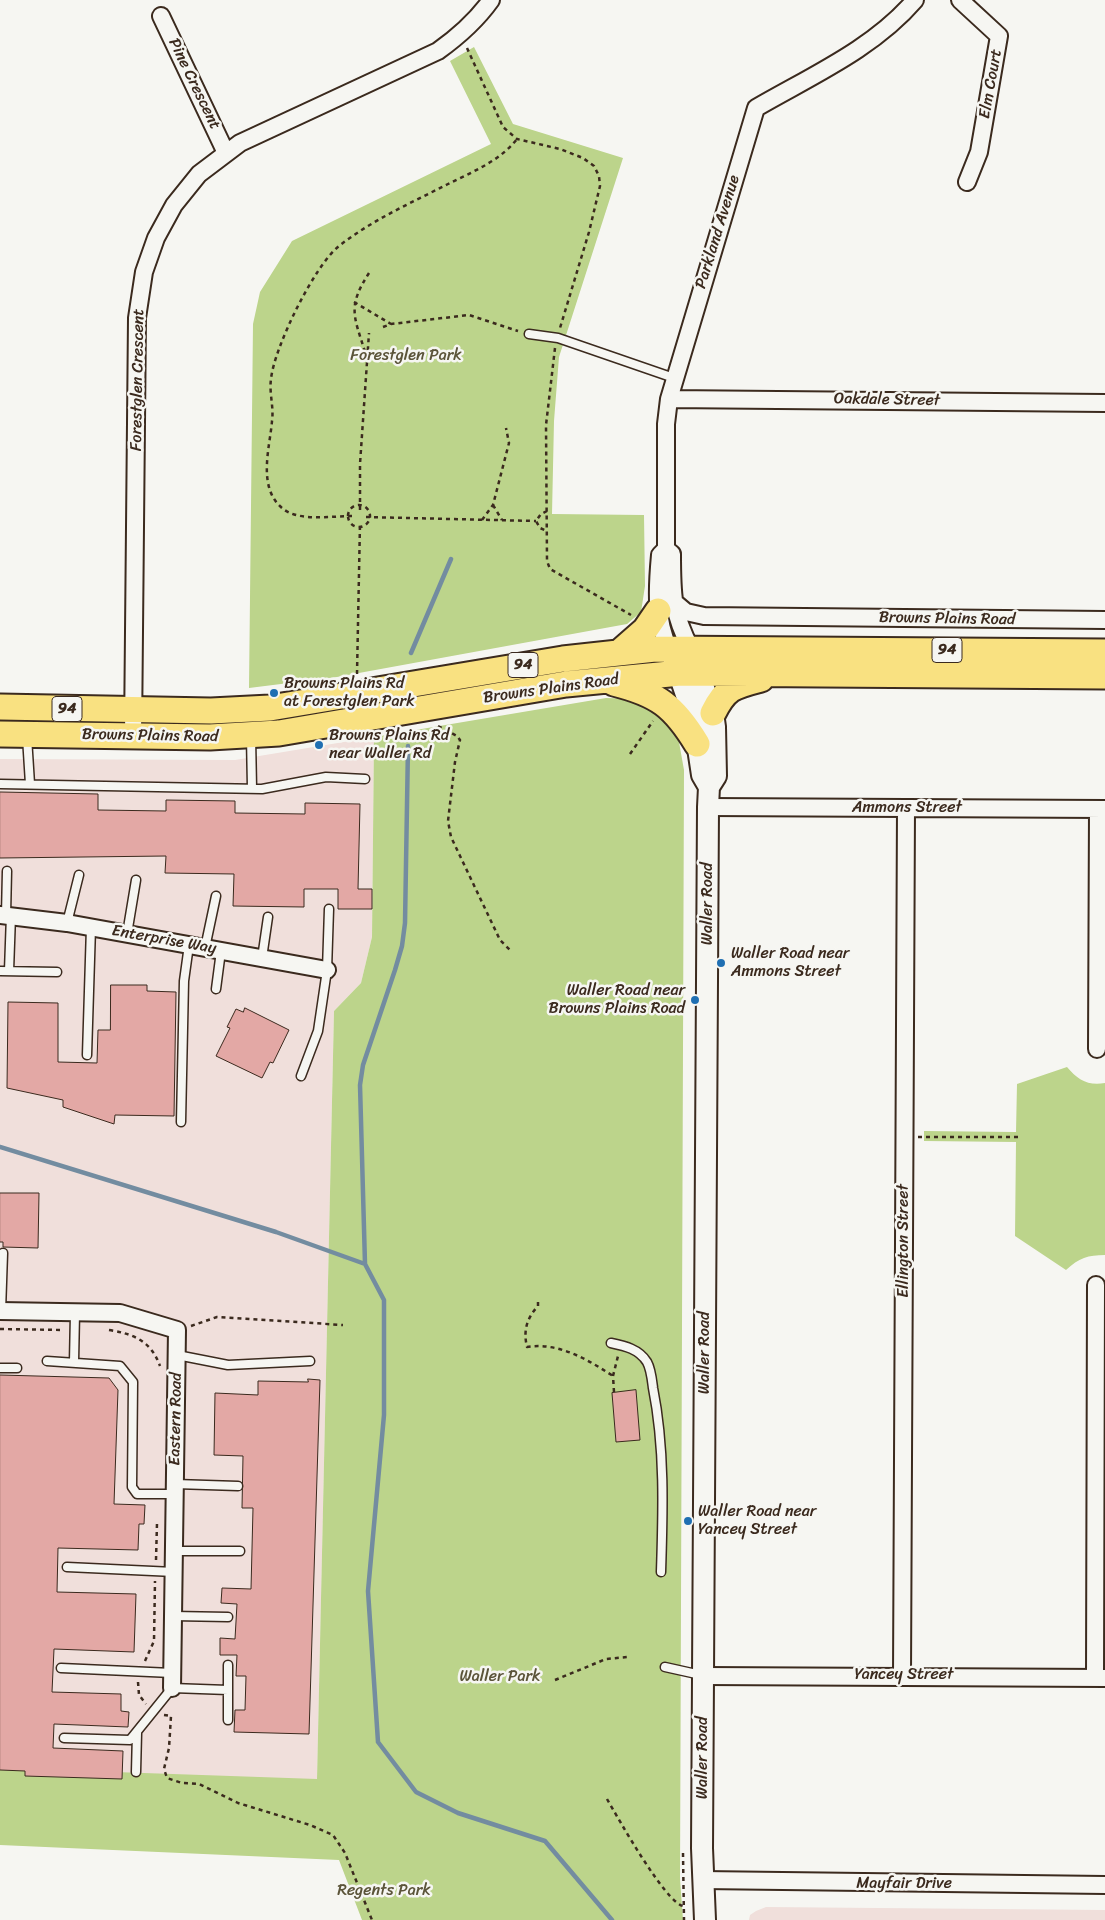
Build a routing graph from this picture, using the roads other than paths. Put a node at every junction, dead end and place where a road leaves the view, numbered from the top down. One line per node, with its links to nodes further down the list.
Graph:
1 (491, 0): 5 (street, Forestglen Crescent)
2 (915, 0): 8 (street, Parkland Avenue)
3 (960, 0): 6 (street, Elm Court)
4 (160, 16): 5 (street, Pine Crescent)
5 (226, 153): 21 (street, Forestglen Crescent)
6 (966, 182)
7 (529, 334): 8 (lane)
8 (674, 378): 9 (street, Parkland Avenue)
9 (669, 399): 10 (street, Oakdale Street); 11 (street, Parkland Avenue)
10 (1105, 402)
11 (665, 606): 12 (street, Browns Plains Road); 13 (street, Parkland Avenue); 14 (main road)
12 (1105, 620)
13 (680, 649): 14 (main road, Browns Plains Road / 94); 15 (main road, Browns Plains Road / 94); 16 (street, Waller Road)
14 (621, 651): 21 (main road, Browns Plains Road / 94)
15 (1105, 652)
16 (690, 673): 17 (main road, Browns Plains Road / 94); 19 (main road, Browns Plains Road / 94); 22 (street, Waller Road); 27 (street, Waller Road)
17 (786, 673): 18 (main road, Browns Plains Road / 94); 22 (main road)
18 (1105, 676)
19 (600, 680): 26 (main road, Browns Plains Road / 94); 27 (main road)
20 (0, 708): 21 (main road, Browns Plains Road / 94)
21 (134, 710): 25 (street, Forestglen Crescent)
22 (713, 713): 31 (street, Waller Road)
23 (0, 734): 24 (main road, Browns Plains Road / 94)
24 (27, 735): 25 (main road, Browns Plains Road / 94); 30 (lane)
25 (133, 735): 26 (main road, Browns Plains Road / 94)
26 (250, 735): 32 (lane)
27 (698, 744): 31 (street, Waller Road)
28 (365, 779): 32 (lane)
29 (0, 784): 30 (lane)
30 (30, 784): 32 (lane)
31 (709, 787): 33 (street, Waller Road)
32 (252, 788)
33 (708, 807): 34 (street, Ammons Street); 81 (street, Waller Road)
34 (906, 808): 35 (street, Ammons Street); 80 (street, Ellington Street)
35 (1101, 809): 53 (street)
36 (7, 871): 41 (lane)
37 (79, 875): 43 (lane)
38 (136, 880): 45 (lane)
39 (216, 896): 46 (lane)
40 (328, 909): 48 (lane)
41 (6, 915): 43 (street, Enterprise Way); 50 (lane)
42 (268, 916): 47 (lane)
43 (67, 923): 44 (street, Enterprise Way)
44 (91, 927): 45 (street, Enterprise Way); 54 (lane)
45 (128, 934): 46 (street, Enterprise Way)
46 (205, 948): 47 (street, Enterprise Way); 52 (lane); 56 (lane)
47 (262, 958): 48 (street, Enterprise Way)
48 (327, 970): 55 (lane)
49 (0, 971): 50 (lane)
50 (9, 971): 51 (lane)
51 (57, 972)
52 (216, 989)
53 (1097, 1049)
54 (87, 1055)
55 (300, 1076)
56 (181, 1122)
57 (3, 1253): 59 (lane)
58 (1096, 1285): 82 (street)
59 (1, 1311): 60 (street)
60 (75, 1313): 62 (street, Eastern Road); 65 (lane)
61 (611, 1343): 74 (lane)
62 (177, 1356): 64 (lane); 69 (street, Eastern Road)
63 (47, 1361): 65 (lane)
64 (310, 1361)
65 (74, 1362): 69 (lane)
66 (0, 1368): 67 (lane)
67 (17, 1368)
68 (238, 1486): 69 (lane)
69 (175, 1489): 70 (street, Eastern Road)
70 (174, 1551): 71 (lane); 73 (street, Eastern Road)
71 (240, 1551)
72 (68, 1567): 73 (lane)
73 (174, 1572): 75 (street, Eastern Road)
74 (661, 1572)
75 (173, 1616): 76 (lane); 83 (street, Eastern Road)
76 (228, 1617)
77 (228, 1665): 84 (lane)
78 (665, 1667): 81 (lane)
79 (61, 1668): 83 (lane)
80 (902, 1675): 81 (street, Yancey Street); 82 (street, Yancey Street)
81 (703, 1676): 89 (street, Waller Road)
82 (1100, 1678)
83 (172, 1681): 84 (lane); 86 (lane)
84 (228, 1690): 85 (lane)
85 (228, 1720)
86 (137, 1733): 87 (lane); 88 (lane)
87 (64, 1738)
88 (136, 1772)
89 (702, 1880): 90 (street, Mayfair Drive); 91 (street, Waller Road)
90 (1105, 1885)
91 (704, 1920)

